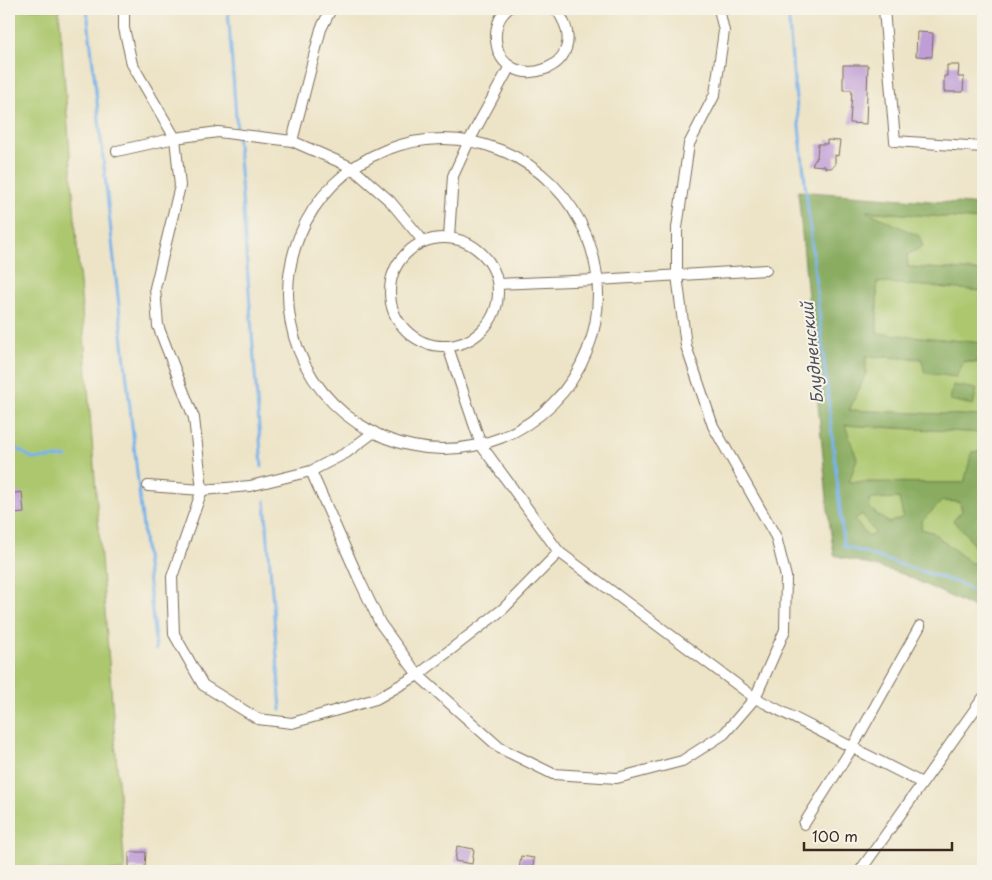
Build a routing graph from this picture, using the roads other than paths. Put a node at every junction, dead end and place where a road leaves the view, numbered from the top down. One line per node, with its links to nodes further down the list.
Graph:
1 (124, 9): 8 (street)
2 (331, 9): 9 (street)
3 (556, 9): 7 (street)
4 (719, 9): 17 (street)
5 (884, 9): 11 (street)
6 (505, 10): 7 (street)
7 (510, 66): 10 (street)
8 (175, 138): 9 (street); 12 (street); 25 (street)
9 (292, 141): 13 (street)
10 (468, 141): 13 (street); 14 (street); 18 (street)
11 (983, 147)
12 (117, 151)
13 (351, 167): 15 (street); 21 (street)
14 (449, 237): 15 (street); 19 (street)
15 (424, 242): 20 (street)
16 (766, 270): 17 (street)
17 (677, 275): 18 (street); 29 (street)
18 (597, 280): 19 (street); 22 (street)
19 (498, 284): 20 (street)
20 (448, 347): 22 (street)
21 (374, 432): 22 (street); 23 (street)
22 (481, 445): 26 (street)
23 (311, 471): 25 (street); 28 (street)
24 (148, 486): 25 (street)
25 (202, 490): 28 (street)
26 (559, 552): 28 (street); 29 (street)
27 (920, 626): 31 (street)
28 (418, 675): 29 (street)
29 (755, 698): 31 (street)
30 (983, 698): 32 (street)
31 (852, 748): 32 (street); 33 (street)
32 (922, 783): 34 (street)
33 (804, 824)
34 (860, 871)

